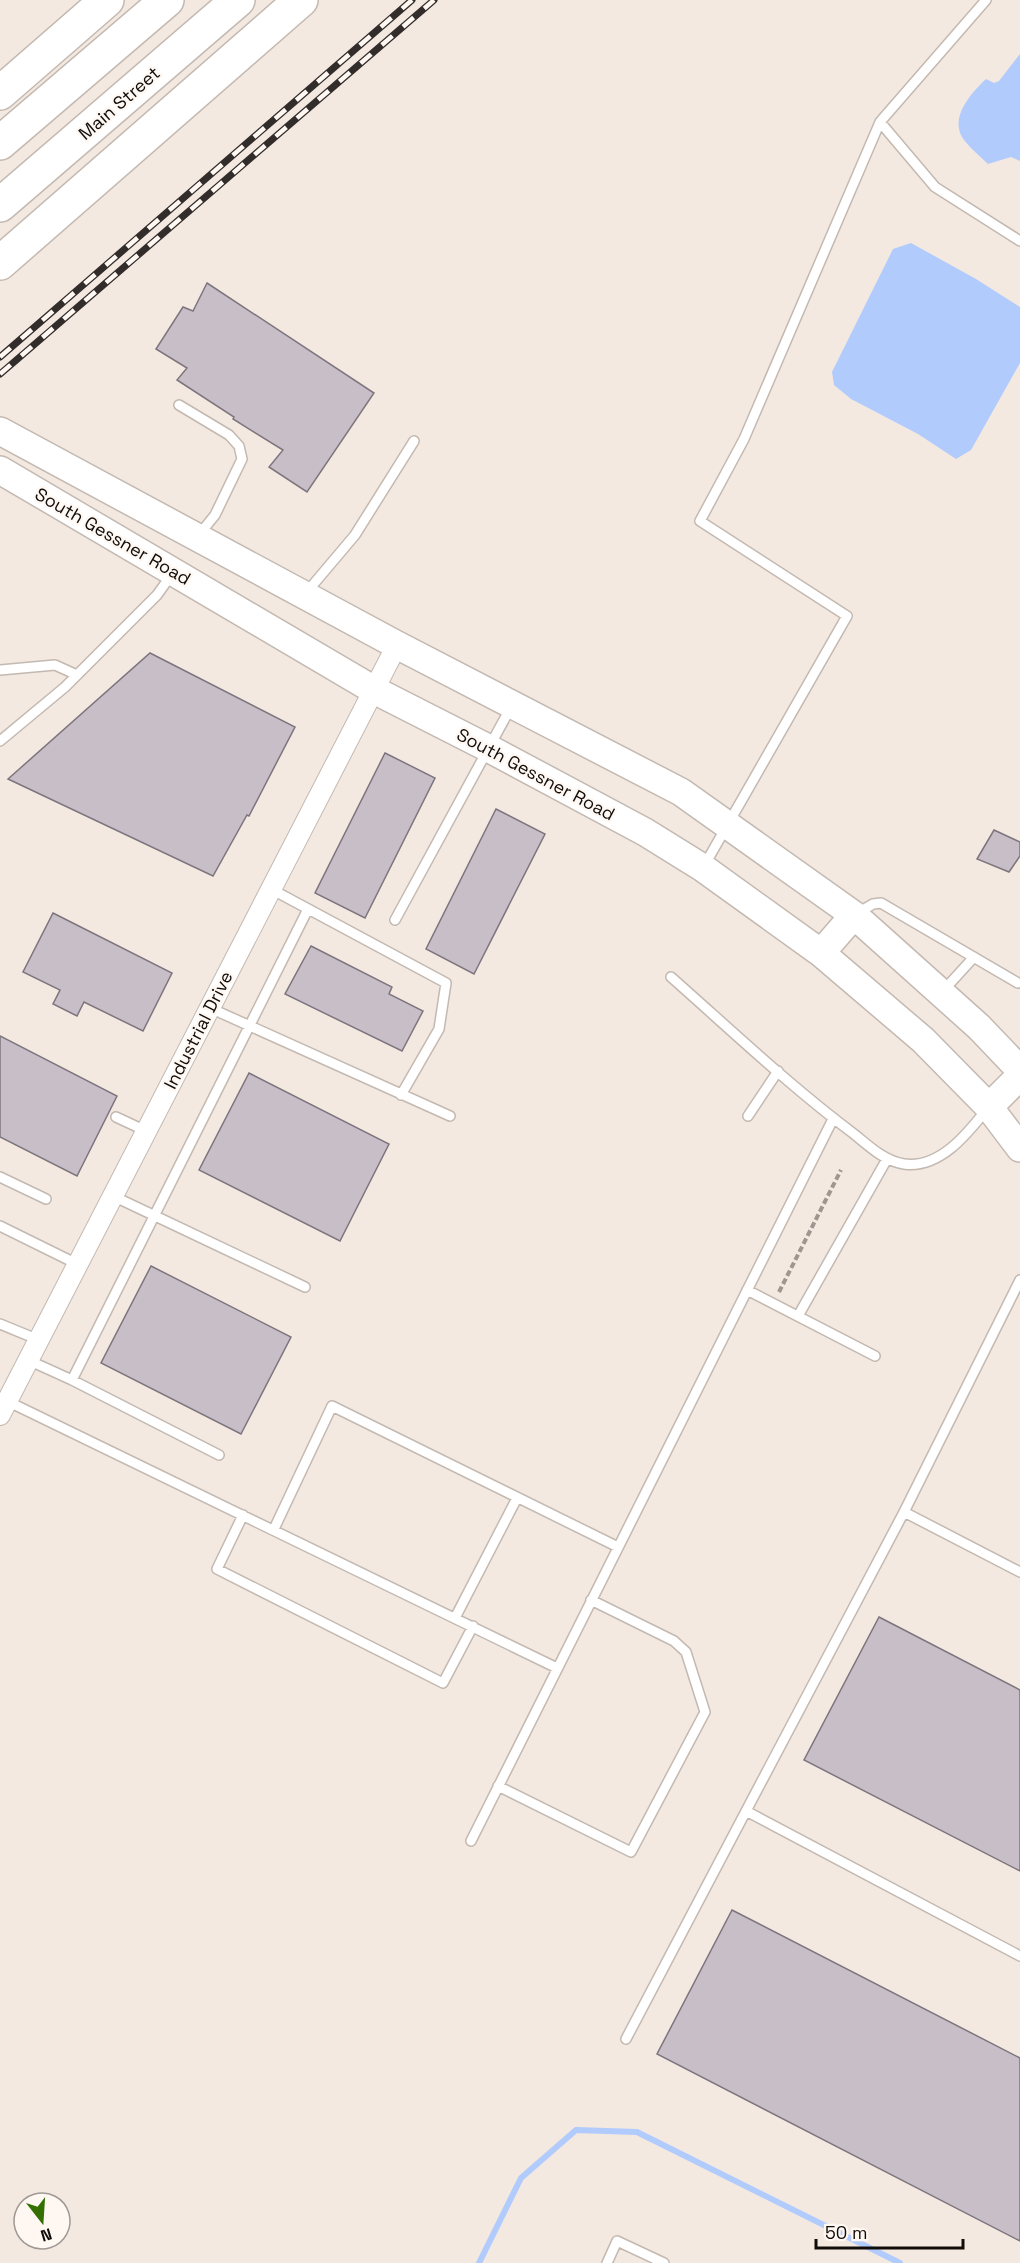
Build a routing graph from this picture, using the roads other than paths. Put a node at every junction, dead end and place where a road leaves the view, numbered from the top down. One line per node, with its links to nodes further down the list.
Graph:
1 (107, 0): 6 (highway)
2 (238, 0): 9 (highway, Main Street)
3 (301, 0): 11 (highway)
4 (986, 0): 7 (lane)
5 (162, 4): 8 (highway)
6 (0, 93)
7 (880, 122): 10 (lane); 27 (lane)
8 (0, 143)
9 (0, 205)
10 (1020, 241)
11 (0, 262)
12 (179, 405): 16 (lane)
13 (0, 431): 16 (main road, South Gessner Road)
14 (414, 441): 18 (lane)
15 (0, 470): 17 (main road, South Gessner Road)
16 (196, 538): 17 (main road); 18 (main road, South Gessner Road)
17 (174, 572): 19 (main road, South Gessner Road); 22 (lane)
18 (305, 595): 19 (main road); 20 (main road, South Gessner Road)
19 (279, 633): 23 (main road, South Gessner Road)
20 (397, 645): 23 (street, Industrial Drive); 24 (main road, South Gessner Road)
21 (0, 670): 22 (lane)
22 (77, 675): 25 (lane)
23 (374, 690): 26 (main road, South Gessner Road); 29 (street, Industrial Drive)
24 (513, 705): 26 (lane); 27 (main road, South Gessner Road)
25 (0, 741)
26 (488, 748): 28 (main road, South Gessner Road); 32 (lane)
27 (729, 825): 28 (lane); 31 (main road, South Gessner Road)
28 (703, 868): 33 (main road, South Gessner Road)
29 (271, 889): 30 (lane); 38 (street, Industrial Drive)
30 (308, 909): 39 (lane); 43 (lane)
31 (854, 915): 33 (main road); 34 (lane); 37 (main road, South Gessner Road)
32 (395, 920)
33 (821, 953): 44 (main road, South Gessner Road)
34 (974, 957): 36 (lane); 37 (lane)
35 (671, 977): 41 (lane)
36 (1018, 983)
37 (941, 993): 40 (main road, South Gessner Road)
38 (210, 1008): 39 (lane); 49 (street, Industrial Drive)
39 (250, 1026): 43 (lane); 55 (lane)
40 (1020, 1070)
41 (778, 1071): 46 (lane); 48 (lane)
42 (1020, 1076): 44 (main road)
43 (401, 1095): 45 (lane)
44 (989, 1107): 50 (main road, South Gessner Road); 51 (lane)
45 (450, 1116)
46 (748, 1116)
47 (116, 1117): 49 (lane)
48 (833, 1119): 51 (lane); 60 (lane)
49 (146, 1131): 53 (street, Industrial Drive)
50 (1020, 1148)
51 (887, 1159): 61 (lane)
52 (0, 1177): 54 (lane)
53 (113, 1196): 55 (lane); 57 (street, Industrial Drive)
54 (46, 1198)
55 (155, 1216): 59 (lane); 66 (lane)
56 (0, 1226): 57 (lane)
57 (78, 1264): 63 (street, Industrial Drive)
58 (1020, 1280): 70 (lane)
59 (305, 1287)
60 (747, 1290): 61 (lane); 73 (lane)
61 (798, 1316): 64 (lane)
62 (0, 1324): 63 (lane)
63 (39, 1340): 65 (street, Industrial Drive)
64 (875, 1356)
65 (28, 1360): 66 (lane); 67 (street, Industrial Drive)
66 (72, 1380): 68 (lane)
67 (3, 1408): 71 (lane)
68 (219, 1455)
69 (517, 1498): 72 (lane); 73 (lane); 76 (lane)
70 (904, 1512): 74 (lane); 80 (lane)
71 (243, 1515): 72 (lane); 77 (lane)
72 (274, 1529): 76 (lane)
73 (618, 1548): 75 (lane)
74 (1020, 1572)
75 (591, 1600): 78 (lane); 79 (lane)
76 (455, 1618): 77 (lane)
77 (472, 1626): 78 (lane)
78 (557, 1668): 79 (lane)
79 (498, 1786): 81 (lane)
80 (746, 1811): 82 (lane); 83 (lane)
81 (471, 1841)
82 (1020, 1956)
83 (626, 2039)
84 (607, 2263): 85 (lane)
85 (664, 2263)

